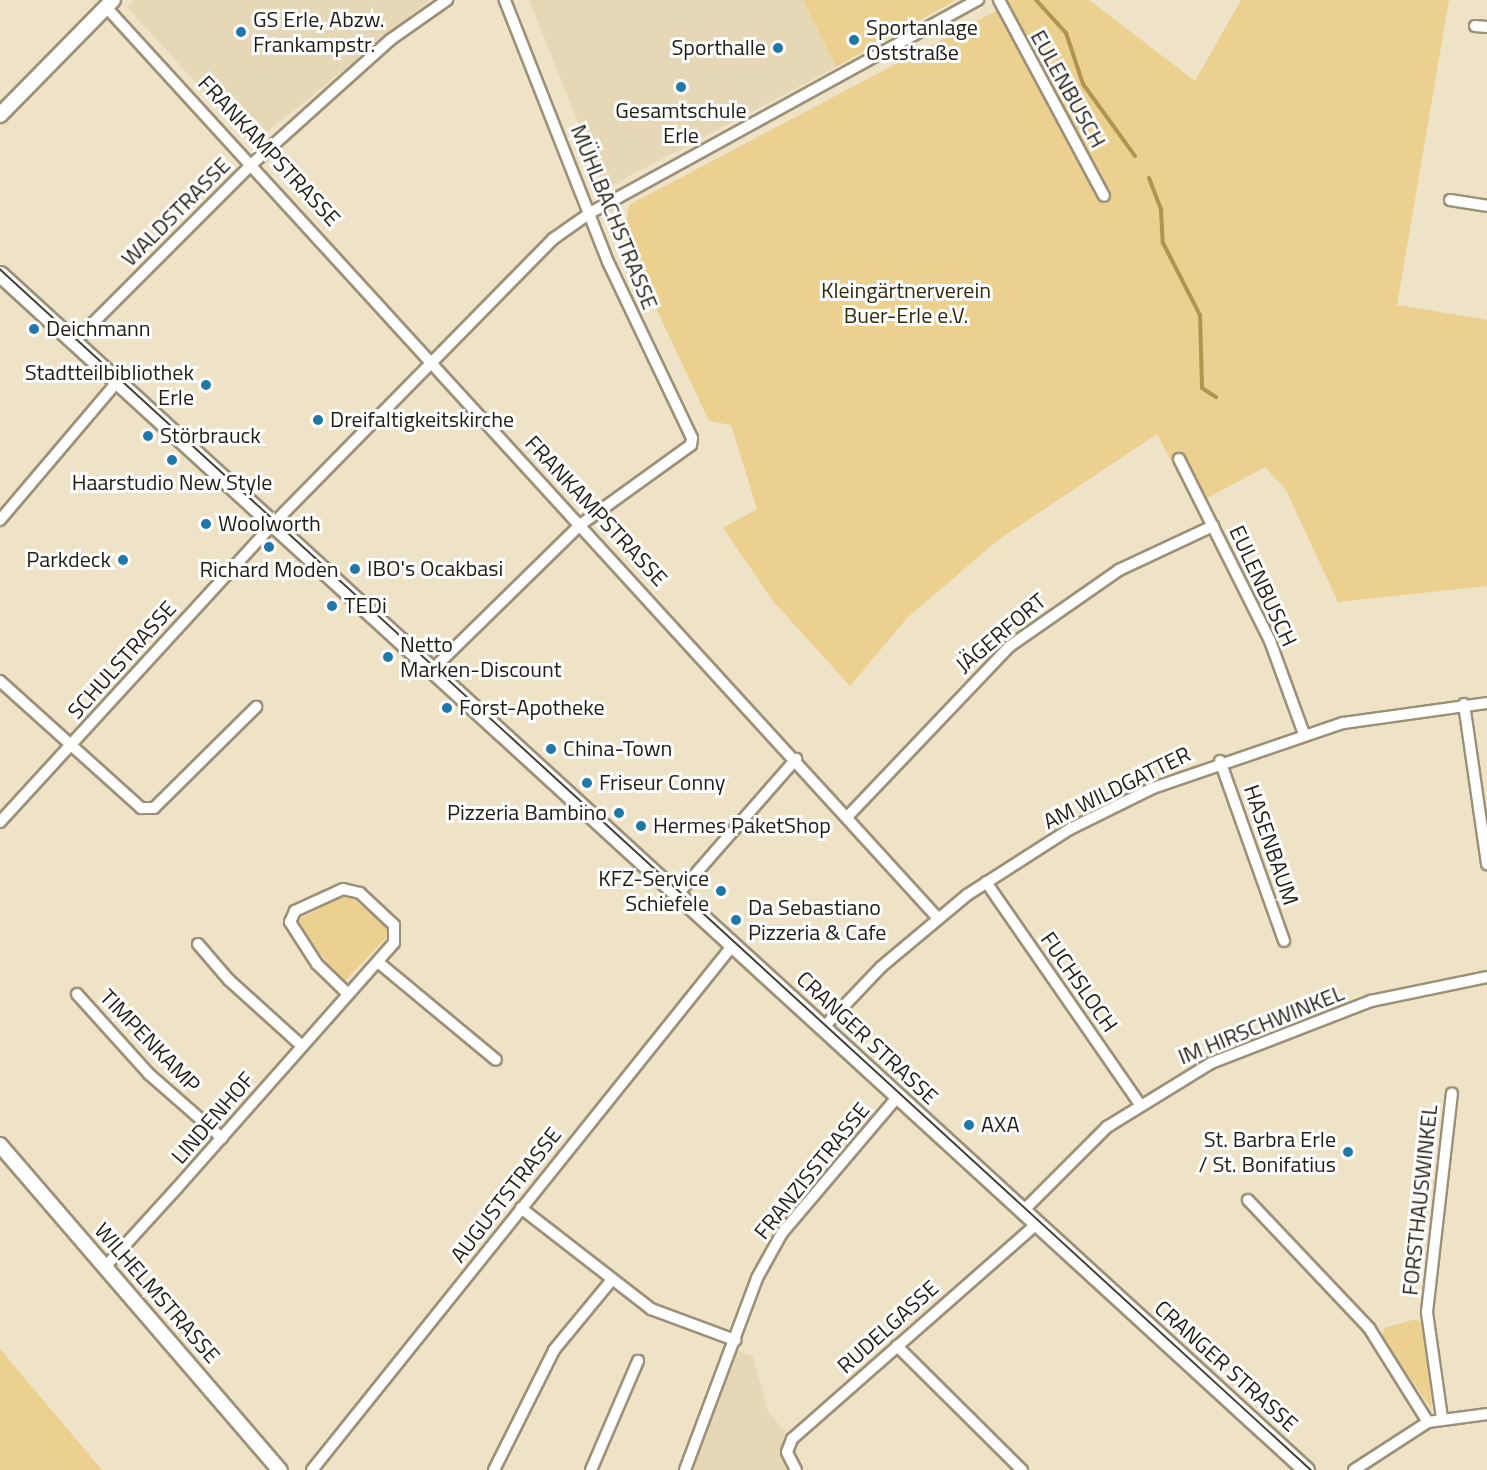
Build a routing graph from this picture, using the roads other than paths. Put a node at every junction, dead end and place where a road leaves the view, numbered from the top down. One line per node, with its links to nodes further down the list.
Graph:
1 (447, 0): 9 (street, WALDSTRASSE)
2 (505, 0): 13 (street, MÜHLBACHSTRASSE)
3 (978, 0): 13 (street, SCHULSTRASSE)
4 (999, 0): 10 (street, EULENBUSCH)
5 (107, 2): 8 (street); 9 (street, FRANKAMPSTRASSE)
6 (1475, 26): 7 (street)
7 (1487, 27)
8 (0, 115)
9 (252, 164): 15 (street, WALDSTRASSE); 16 (street, FRANKAMPSTRASSE)
10 (1104, 196)
11 (1450, 200): 12 (street)
12 (1487, 206)
13 (590, 213): 16 (street, SCHULSTRASSE); 21 (street, MÜHLBACHSTRASSE)
14 (0, 274): 15 (main road, CRANGER STRASSE)
15 (75, 341): 17 (main road, CRANGER STRASSE)
16 (432, 363): 20 (street, SCHULSTRASSE); 21 (street, FRANKAMPSTRASSE)
17 (118, 381): 19 (street); 20 (main road, CRANGER STRASSE)
18 (1179, 459): 22 (street, EULENBUSCH)
19 (0, 520)
20 (273, 524): 23 (main road, CRANGER STRASSE); 29 (street, SCHULSTRASSE)
21 (580, 525): 23 (street); 30 (street, FRANKAMPSTRASSE)
22 (1213, 526): 28 (street, EULENBUSCH); 32 (street, JÄGERFORT)
23 (432, 670): 36 (main road, CRANGER STRASSE)
24 (0, 681): 29 (street)
25 (1487, 703): 26 (street, AM WILDGATTER)
26 (1464, 704): 28 (street, AM WILDGATTER); 34 (street)
27 (256, 706): 29 (street)
28 (1304, 734): 31 (street, AM WILDGATTER)
29 (71, 746): 33 (street, SCHULSTRASSE)
30 (796, 759): 32 (street, FRANKAMPSTRASSE); 36 (street)
31 (1221, 761): 35 (street, AM WILDGATTER); 38 (street, HASENBAUM)
32 (849, 815): 37 (street, FRANKAMPSTRASSE)
33 (0, 822)
34 (1487, 864)
35 (986, 882): 37 (street, AM WILDGATTER); 50 (street, FUCHSLOCH)
36 (676, 895): 40 (main road, CRANGER STRASSE)
37 (938, 918): 45 (street, AM WILDGATTER)
38 (1284, 941)
39 (198, 944): 46 (street)
40 (733, 945): 45 (main road, CRANGER STRASSE); 54 (street, AUGUSTSTRASSE)
41 (378, 962): 44 (street, LINDENHOF); 44 (street, LINDENHOF); 47 (street)
42 (1487, 977): 50 (street, IM HIRSCHWINKEL)
43 (77, 994): 51 (street, TIMPENKAMP)
44 (348, 994): 46 (street, LINDENHOF)
45 (824, 1028): 49 (main road, CRANGER STRASSE)
46 (302, 1046): 51 (street, LINDENHOF)
47 (496, 1060)
48 (1452, 1093): 63 (street, FORSTHAUSWINKEL)
49 (898, 1096): 55 (main road, CRANGER STRASSE); 59 (street, FRANZISSTRASSE)
50 (1140, 1104): 55 (street, IM HIRSCHWINKEL)
51 (222, 1138): 57 (street, LINDENHOF)
52 (0, 1145): 57 (street, WILHELMSTRASSE)
53 (1248, 1200): 64 (street)
54 (520, 1208): 58 (street); 66 (street, AUGUSTSTRASSE)
55 (1023, 1211): 56 (main road, CRANGER STRASSE)
56 (1038, 1224): 60 (street, RUDELGASSE); 72 (main road, CRANGER STRASSE)
57 (106, 1266): 65 (street, WILHELMSTRASSE)
58 (610, 1282): 59 (street); 67 (street)
59 (735, 1340): 69 (street, FRANZISSTRASSE)
60 (897, 1346): 70 (street, RUDELGASSE); 71 (street)
61 (638, 1361): 68 (street)
62 (1487, 1414): 63 (street)
63 (1442, 1418): 64 (street)
64 (1428, 1422): 73 (street)
65 (280, 1470)
66 (312, 1470)
67 (494, 1470)
68 (591, 1470)
69 (685, 1470)
70 (796, 1470)
71 (1022, 1470)
72 (1306, 1470)
73 (1354, 1470)

